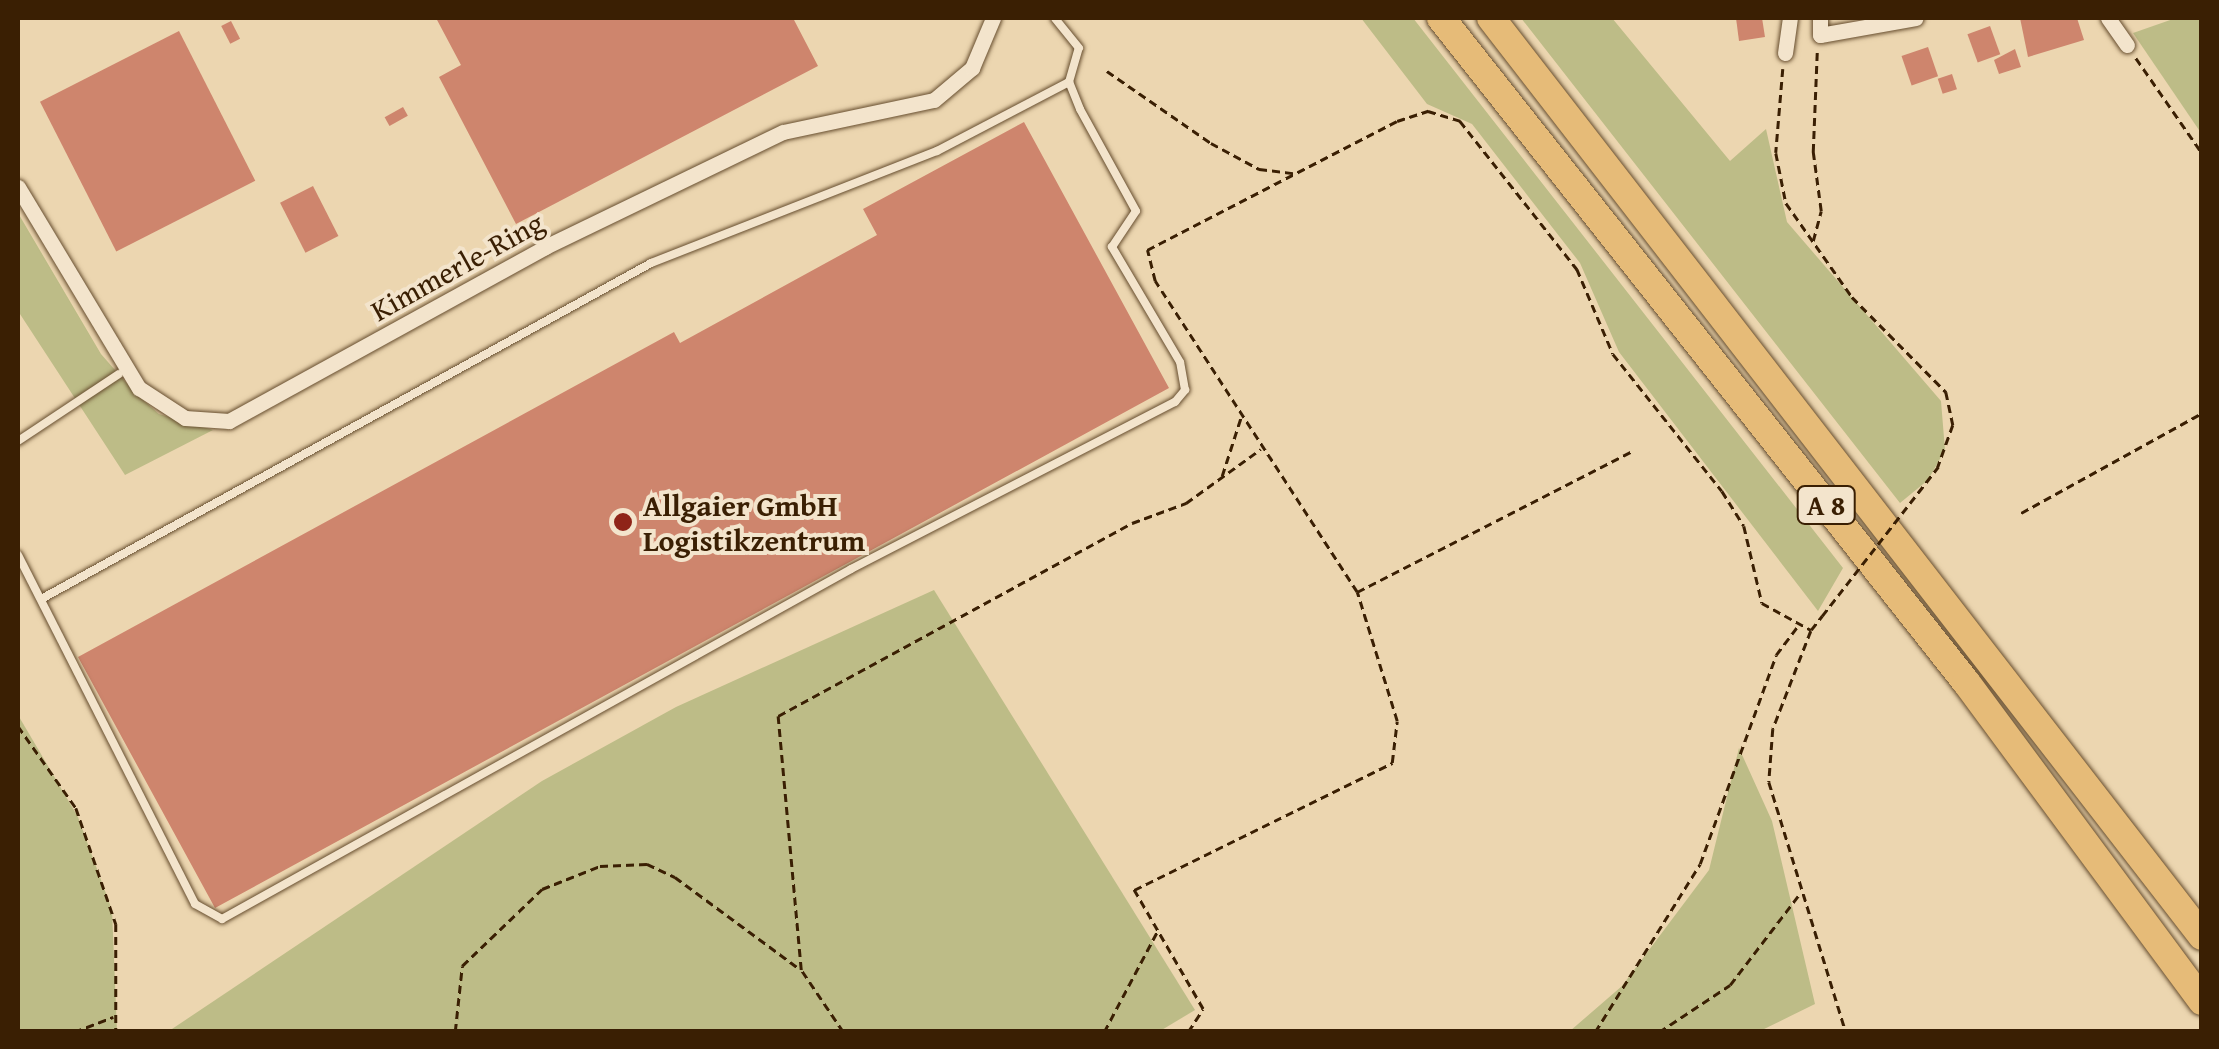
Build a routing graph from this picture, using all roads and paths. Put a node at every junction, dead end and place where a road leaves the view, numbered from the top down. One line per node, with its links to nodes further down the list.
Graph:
1 (993, 18): 16 (street, Kimmerle-Ring)
2 (1055, 18): 13 (lane)
3 (1440, 18): 36 (highway, A 8)
4 (1492, 18): 34 (highway, A 8)
5 (1790, 18): 11 (street)
6 (1820, 18): 9 (street)
7 (1916, 18): 9 (street)
8 (2108, 18): 10 (street)
9 (1820, 35): 17 (path)
10 (2127, 45): 14 (path)
11 (1785, 53): 17 (path)
12 (1106, 70): 15 (path)
13 (1069, 82): 28 (lane); 28 (lane)
14 (2202, 154)
15 (1298, 174): 20 (path); 29 (path)
16 (18, 187)
17 (1812, 242): 30 (path, bridge)
18 (119, 374): 21 (lane)
19 (2202, 413): 25 (path)
20 (1241, 415): 22 (path); 24 (path)
21 (18, 442)
22 (1262, 448): 24 (path); 27 (path)
23 (1632, 451): 27 (path)
24 (1221, 478): 35 (path)
25 (2021, 513)
26 (18, 554): 28 (lane)
27 (1356, 592): 33 (path)
28 (43, 598)
29 (1799, 625): 30 (path); 44 (path)
30 (1811, 630): 32 (path)
31 (18, 726): 37 (path)
32 (1800, 893): 45 (path); 46 (path)
33 (1158, 931): 42 (path); 43 (path)
34 (2202, 936)
35 (801, 970): 40 (path); 41 (path)
36 (2202, 1001)
37 (114, 1017): 38 (path); 39 (path)
38 (74, 1032)
39 (116, 1032)
40 (456, 1032)
41 (843, 1032)
42 (1104, 1032)
43 (1188, 1032)
44 (1595, 1032)
45 (1658, 1032)
46 (1846, 1032)

